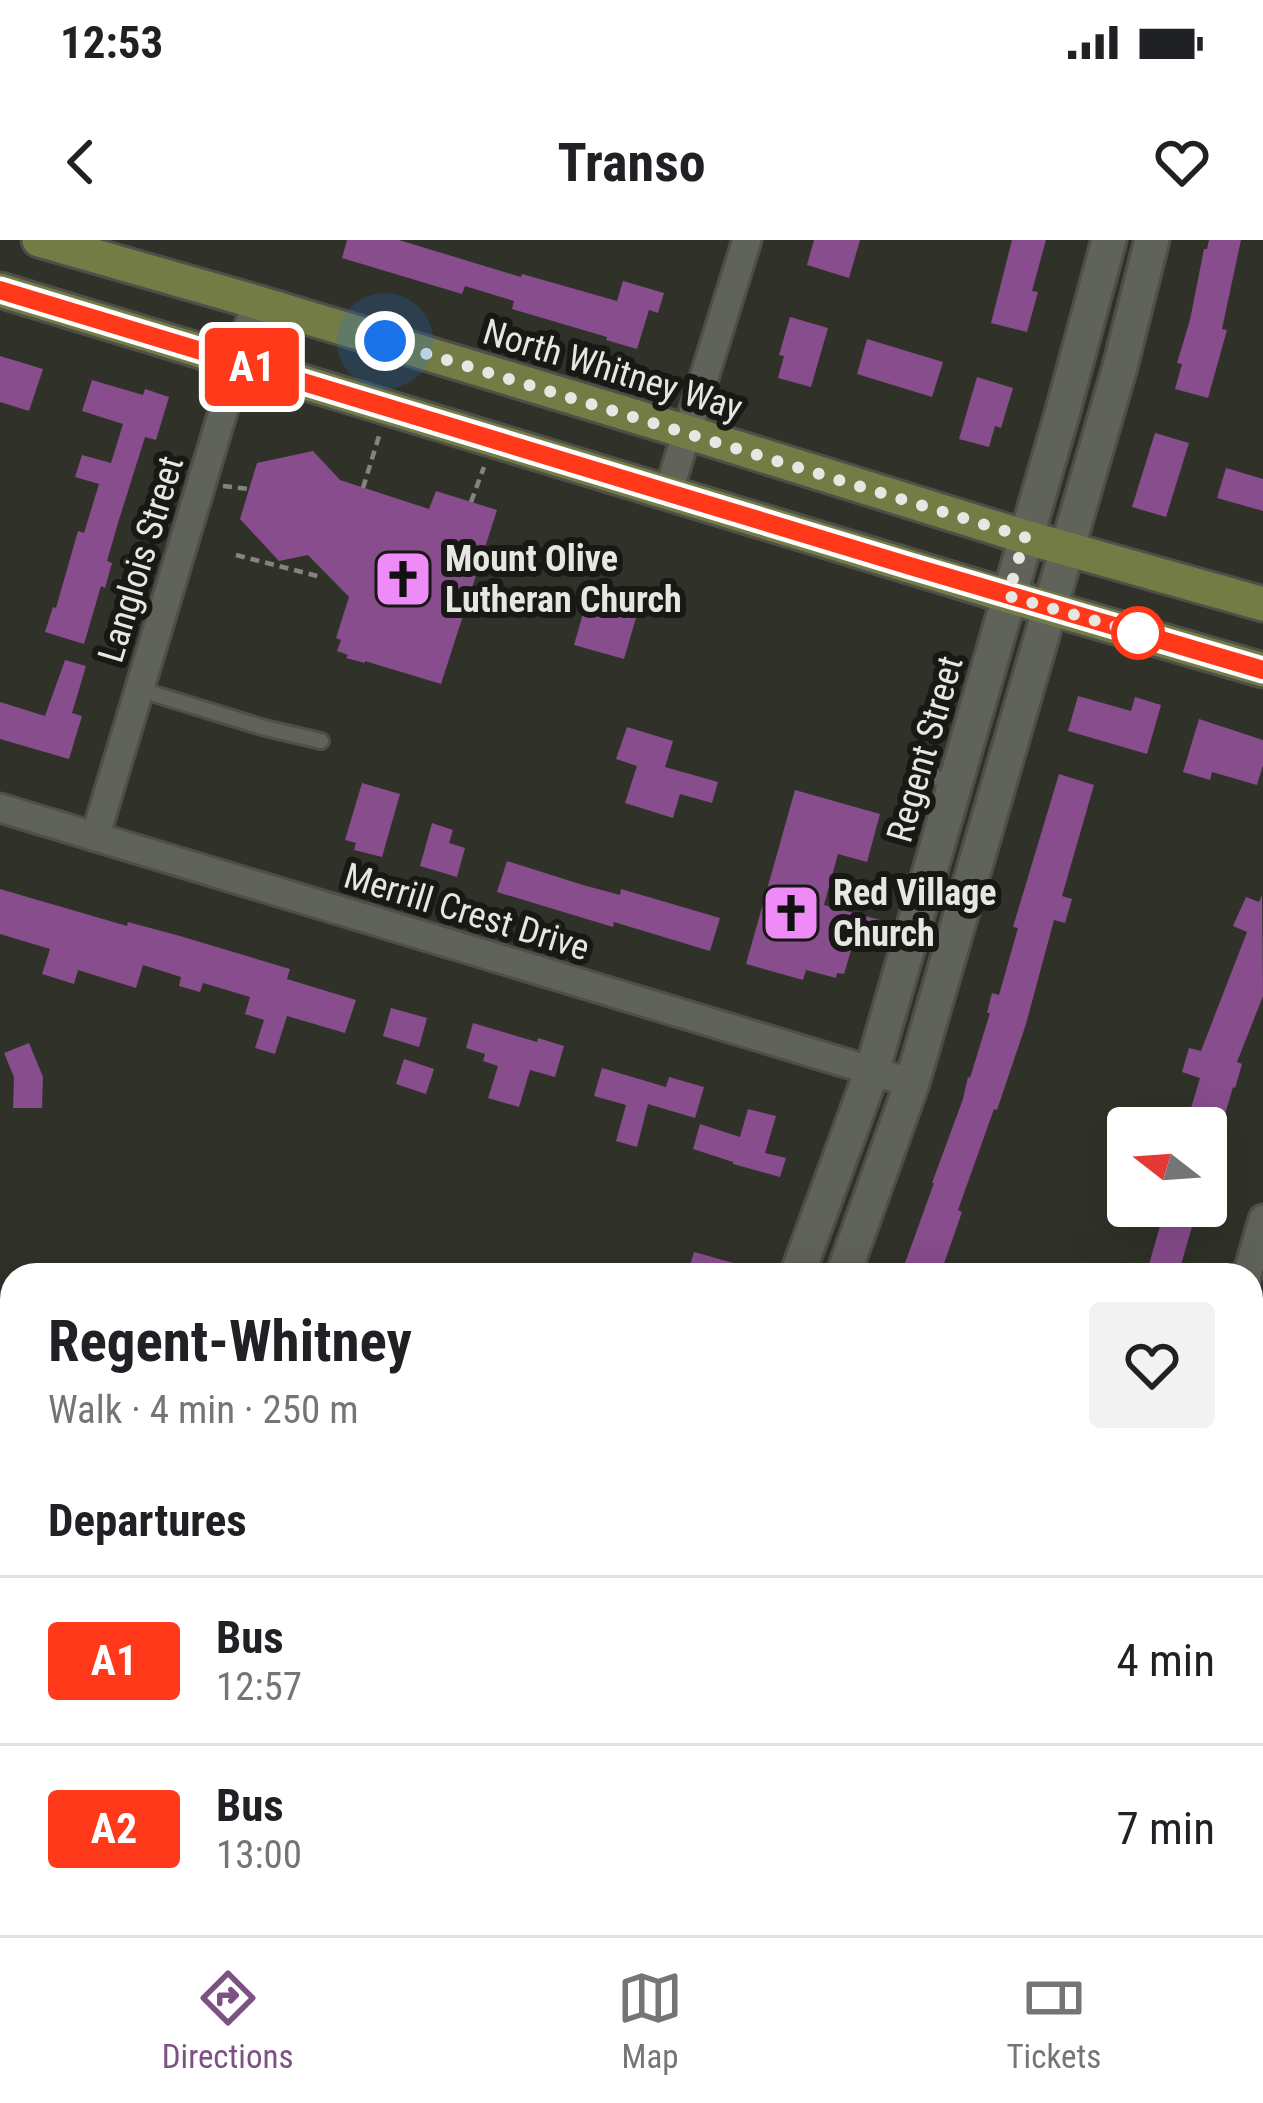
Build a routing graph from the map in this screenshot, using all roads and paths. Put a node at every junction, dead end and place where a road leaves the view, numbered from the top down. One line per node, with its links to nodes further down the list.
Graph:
1 (39, 240): 6 (main road, North Whitney Way)
2 (748, 240): 9 (street)
3 (1109, 240): 16 (street, Regent Street)
4 (1152, 240): 17 (street)
5 (0, 290): 7 (main road)
6 (256, 302): 7 (street, Langlois Street); 9 (main road, North Whitney Way)
7 (237, 362): 8 (main road); 24 (street, Langlois Street)
8 (389, 408): 12 (path); 14 (main road)
9 (687, 432): 14 (street); 16 (main road, North Whitney Way)
10 (484, 467): 15 (path)
11 (218, 485): 13 (path)
12 (364, 488)
13 (249, 489)
14 (668, 493): 20 (main road)
15 (471, 502)
16 (1025, 537): 17 (main road, North Whitney Way); 20 (street, Regent Street)
17 (1067, 549): 21 (main road, North Whitney Way); 22 (street)
18 (236, 555): 19 (path)
19 (321, 578)
20 (1008, 596): 22 (main road); 27 (street, Regent Street)
21 (1263, 604)
22 (1049, 607): 23 (main road); 31 (street)
23 (1263, 670)
24 (138, 689): 25 (lane); 29 (street, Langlois Street)
25 (321, 741)
26 (918, 772): 27 (lane)
27 (955, 783): 30 (street, Regent Street)
28 (0, 808): 29 (street, Merrill Crest Drive)
29 (95, 837): 30 (street, Merrill Crest Drive)
30 (872, 1071): 31 (street, Merrill Crest Drive); 33 (street, Regent Street)
31 (913, 1082): 34 (street)
32 (1263, 1219): 35 (street)
33 (801, 1263)
34 (847, 1263)
35 (1250, 1263)

